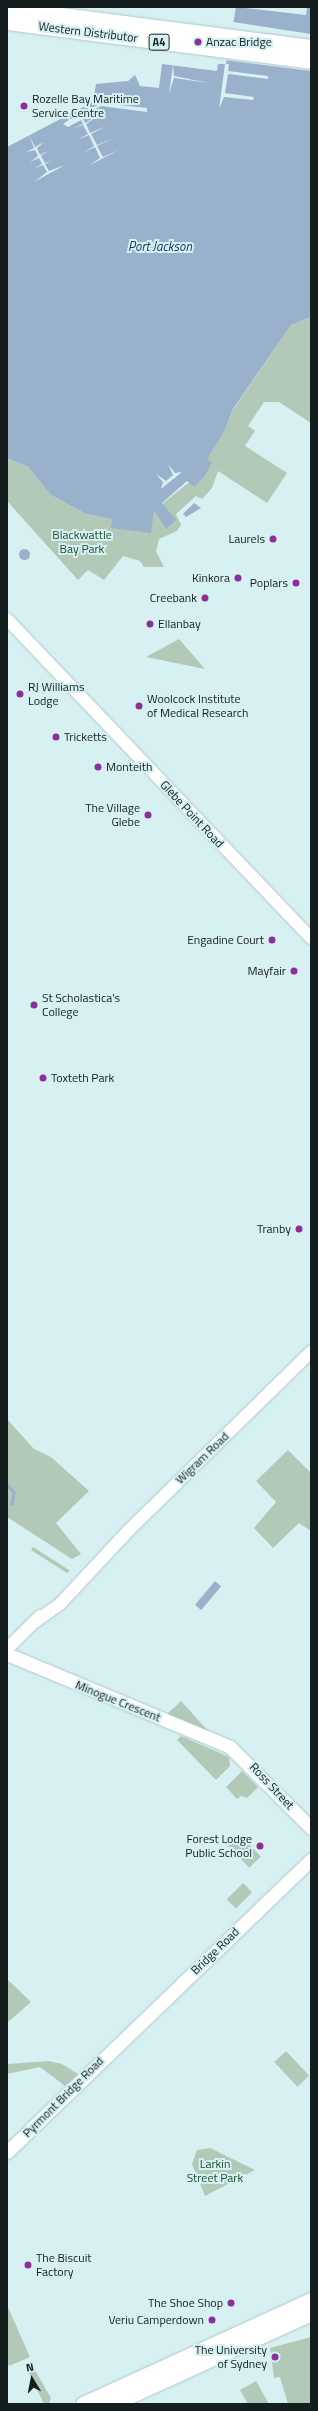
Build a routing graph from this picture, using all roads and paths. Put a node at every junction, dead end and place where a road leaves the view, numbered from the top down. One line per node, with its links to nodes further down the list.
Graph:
1 (7, 8): 3 (highway, Western Distributor / A4)
2 (7, 22): 4 (highway, Western Distributor / A4)
3 (311, 47)
4 (311, 61)
5 (7, 619): 6 (street, Glebe Point Road)
6 (311, 938)
7 (311, 1352): 8 (street, Wigram Road)
8 (7, 1649)
9 (7, 1654): 10 (main road, Minogue Crescent)
10 (230, 1747): 11 (main road, Ross Street)
11 (311, 1828)
12 (311, 1859): 13 (main road, Bridge Road)
13 (119, 2043): 14 (main road, Pyrmont Bridge Road)
14 (7, 2152)
15 (311, 2300): 17 (highway)
16 (311, 2313): 18 (highway)
17 (83, 2404)
18 (112, 2404)

